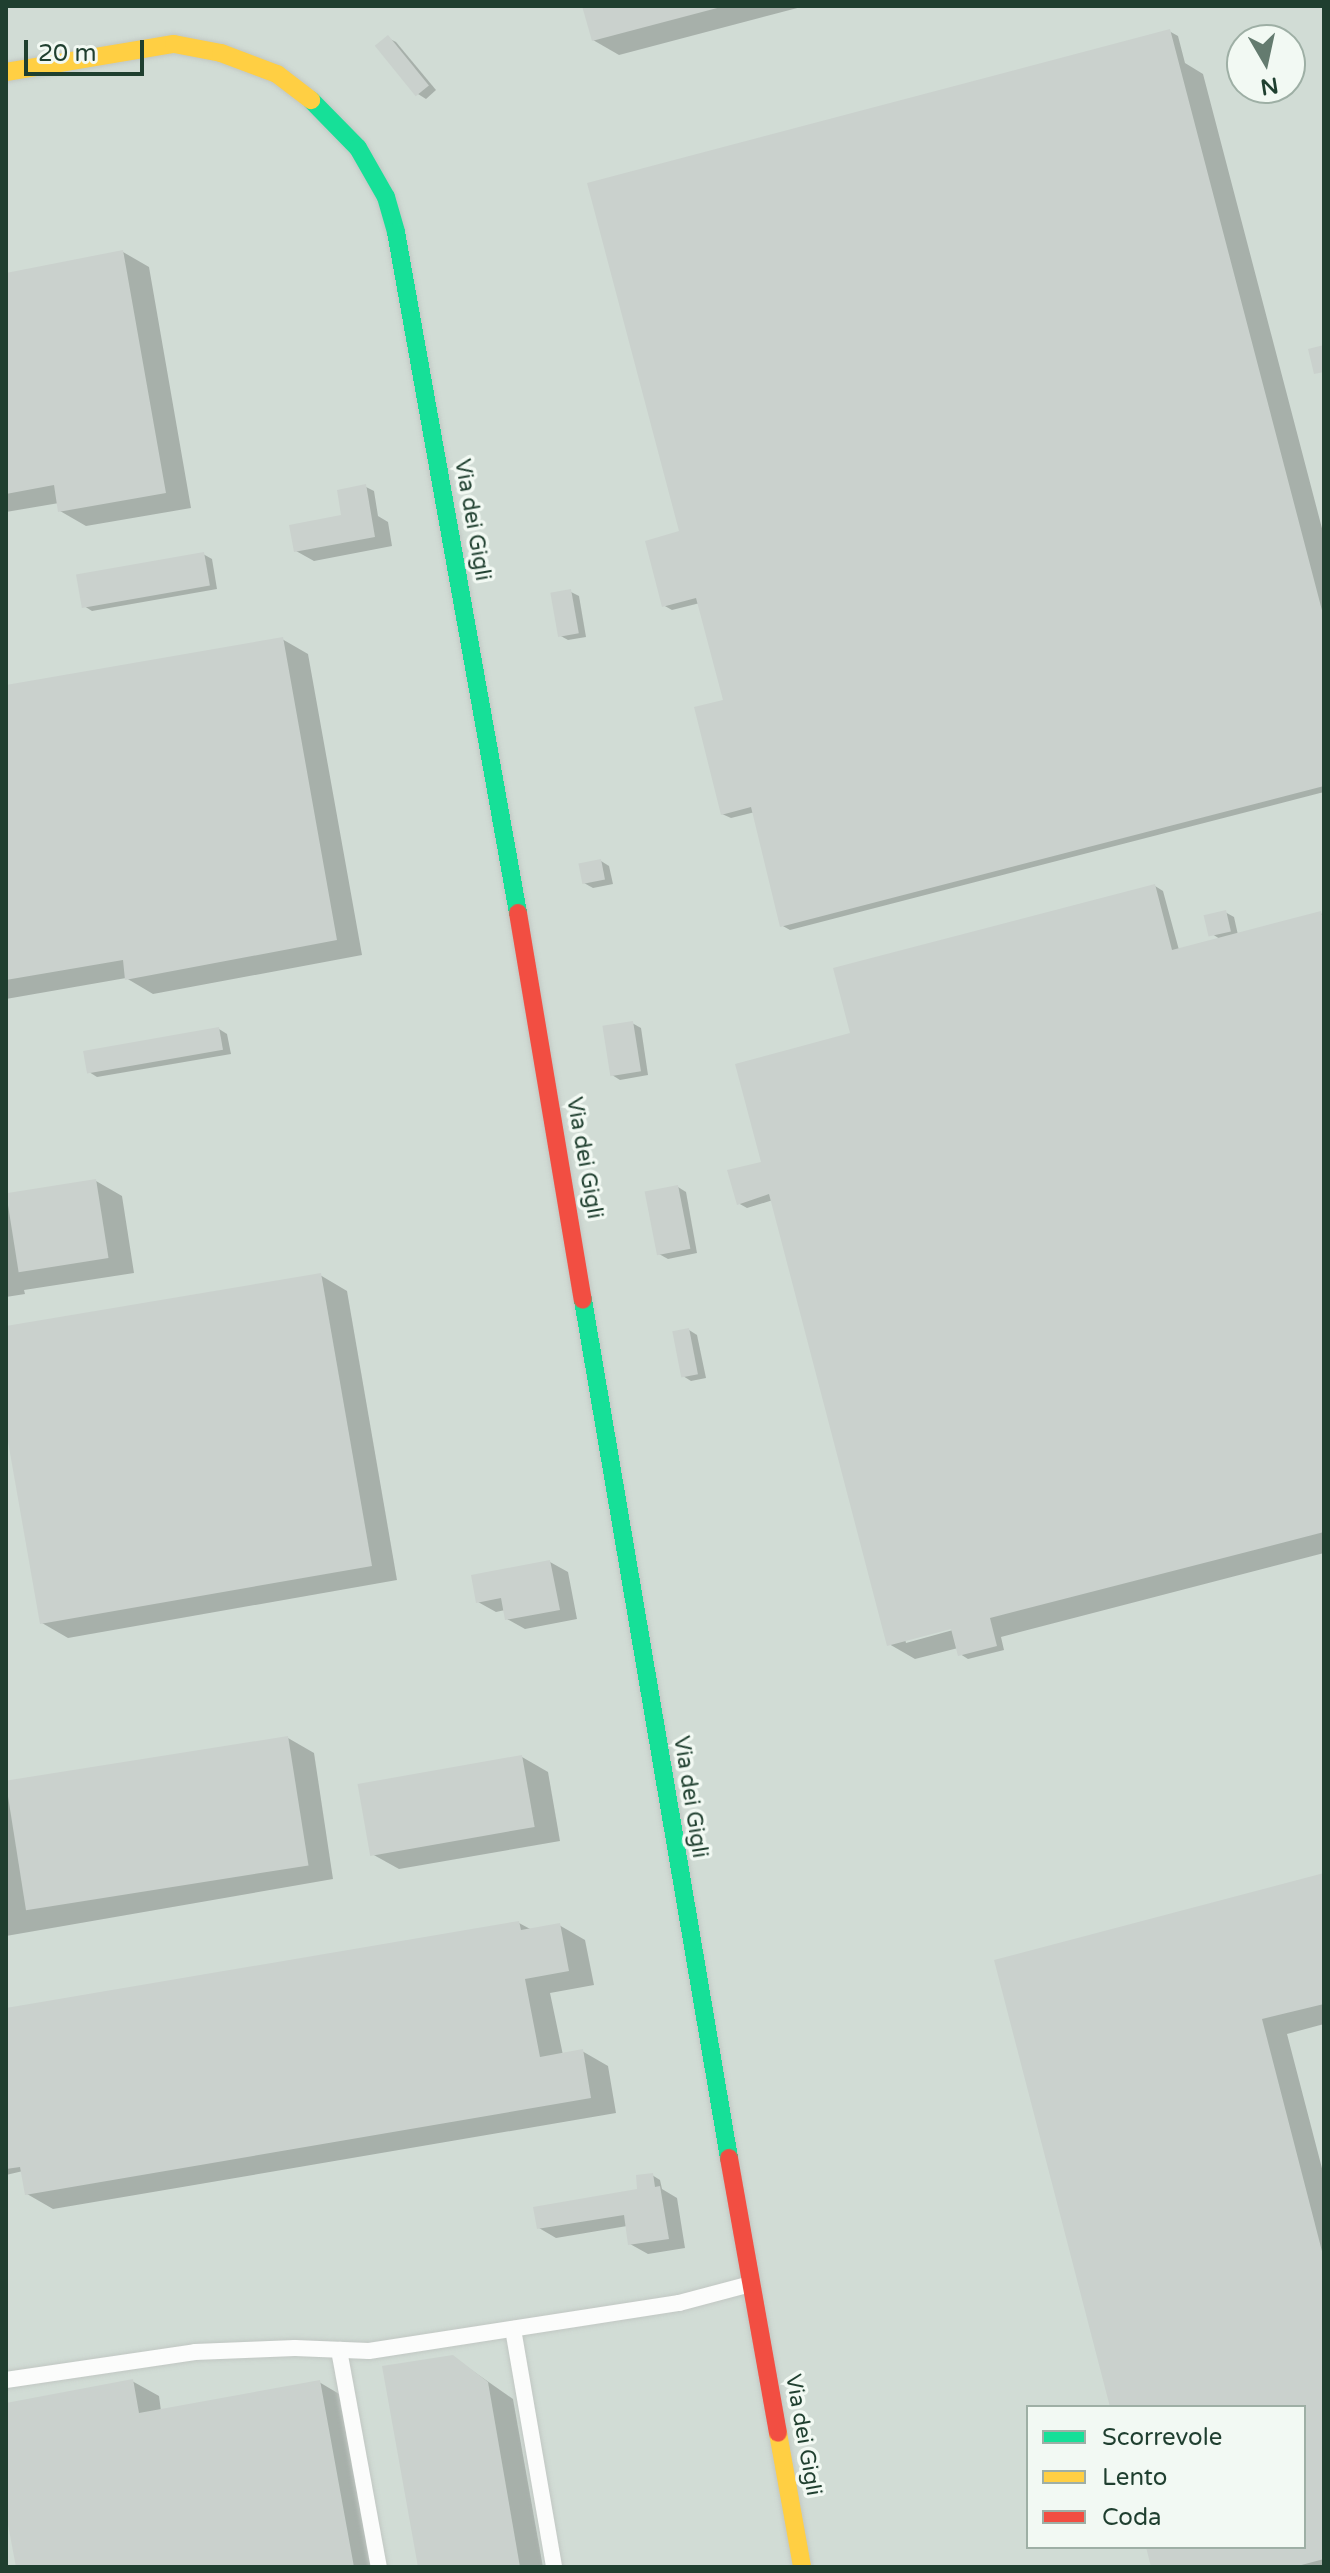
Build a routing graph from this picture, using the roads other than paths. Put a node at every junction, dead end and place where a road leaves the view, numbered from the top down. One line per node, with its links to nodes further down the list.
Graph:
1 (6, 72): 2 (street, Via dei Gigli)
2 (752, 2284): 3 (lane); 8 (street, Via dei Gigli)
3 (513, 2329): 4 (lane); 7 (lane)
4 (339, 2350): 5 (lane); 6 (lane)
5 (6, 2380)
6 (379, 2567)
7 (554, 2567)
8 (802, 2567)

